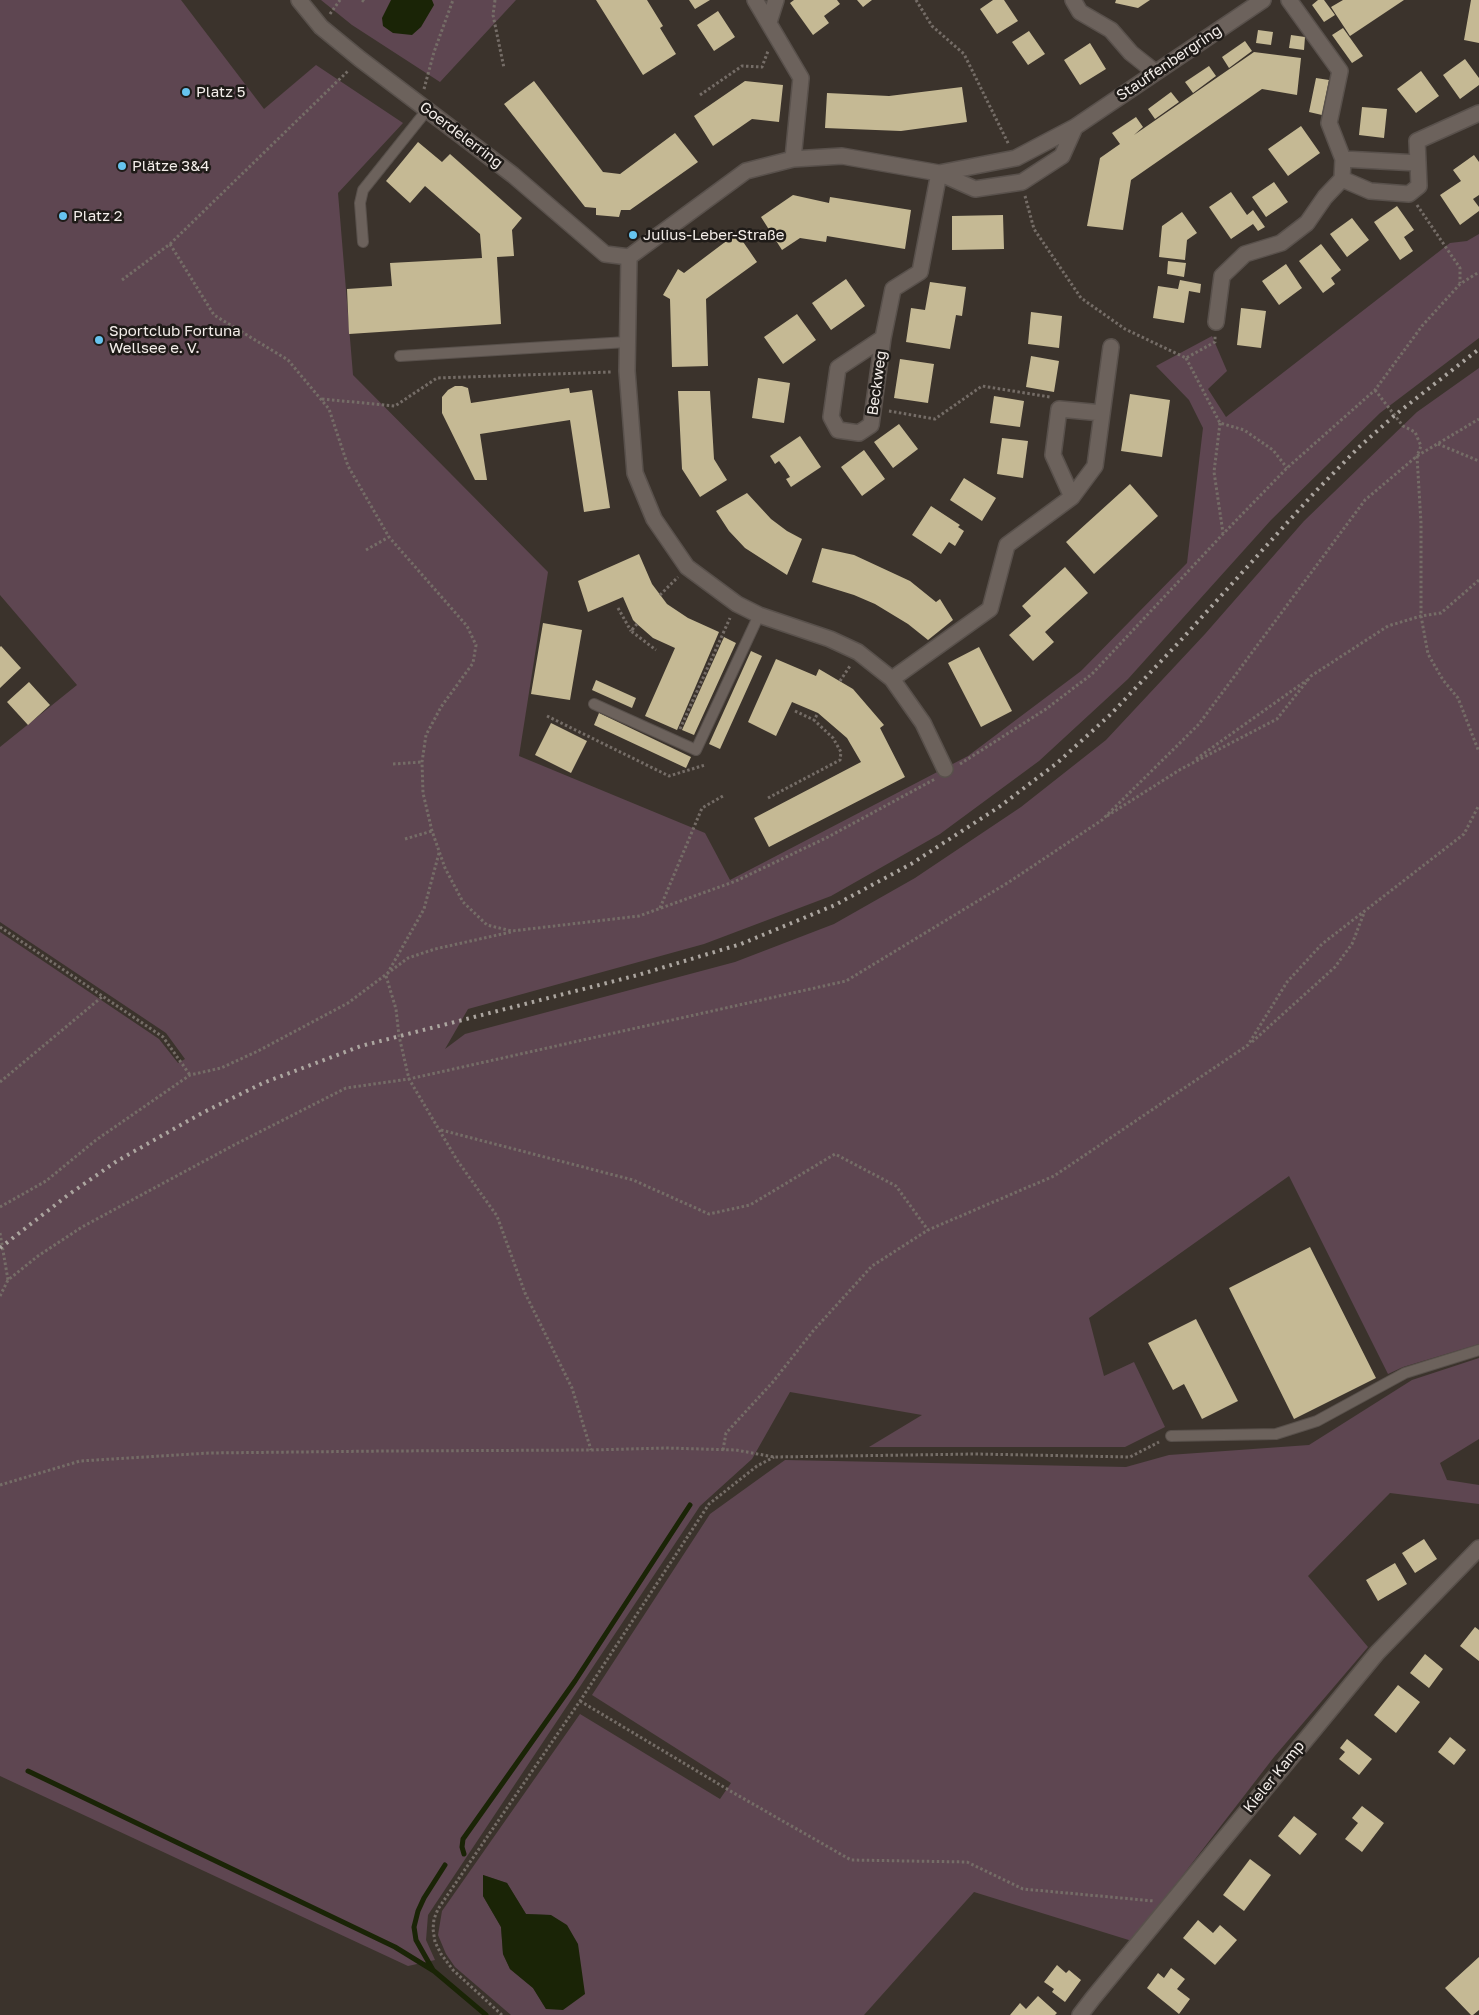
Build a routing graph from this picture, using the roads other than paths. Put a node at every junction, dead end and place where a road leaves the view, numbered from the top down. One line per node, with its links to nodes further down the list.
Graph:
1 (299, 0): 9 (street, Goerdelerring)
2 (756, 0): 7 (street)
3 (776, 0): 7 (street)
4 (1073, 0): 8 (street)
5 (1263, 0): 8 (street, Stauffenbergring)
6 (1289, 0): 13 (street)
7 (769, 22): 12 (street)
8 (1155, 72): 11 (street, Stauffenbergring)
9 (423, 107): 17 (lane); 18 (street, Goerdelerring)
10 (1479, 113): 14 (street)
11 (1076, 127): 15 (street, Stauffenbergring); 15 (street, Stauffenbergring)
12 (793, 159): 15 (street, Stauffenbergring); 18 (street, Stauffenbergring)
13 (1343, 159): 14 (street); 16 (street)
14 (1418, 163): 16 (street)
15 (939, 173): 20 (street, Beckweg)
16 (1342, 179): 19 (street)
17 (363, 242)
18 (630, 257): 21 (street)
19 (1216, 322)
20 (883, 338): 20 (street, Beckweg)
21 (627, 342): 23 (lane); 26 (street)
22 (1111, 347): 24 (street)
23 (400, 356)
24 (1102, 413): 25 (street); 25 (street)
25 (1072, 497): 27 (street)
26 (759, 615): 27 (street); 28 (lane)
27 (892, 679): 29 (street)
28 (594, 704)
29 (946, 771)
30 (1479, 1350): 31 (lane)
31 (1171, 1436)
32 (1479, 1548): 33 (street, Kieler Kamp)
33 (1080, 2015)

